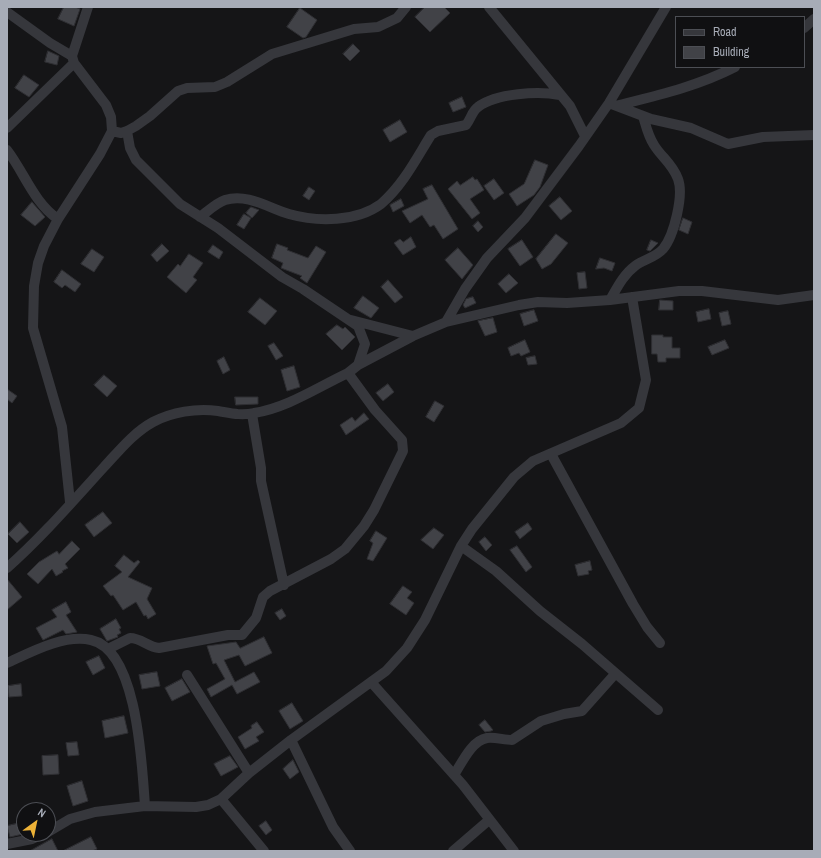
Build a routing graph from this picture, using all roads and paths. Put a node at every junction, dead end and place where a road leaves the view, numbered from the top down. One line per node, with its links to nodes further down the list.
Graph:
1 (88, 7): 8 (street)
2 (406, 7): 15 (street)
3 (489, 7): 10 (street)
4 (666, 7): 11 (street)
5 (7, 12): 8 (street)
6 (814, 20): 7 (street)
7 (805, 27)
8 (73, 60): 13 (street); 14 (street)
9 (733, 68): 11 (street)
10 (560, 95): 17 (street); 19 (street)
11 (614, 104): 12 (street); 17 (street)
12 (643, 116): 16 (street); 23 (street)
13 (7, 128)
14 (112, 131): 15 (street); 20 (street)
15 (127, 131): 19 (street)
16 (814, 135)
17 (585, 136): 25 (street)
18 (7, 150): 20 (street)
19 (200, 217): 24 (street)
20 (58, 219): 31 (street)
21 (814, 295): 22 (street)
22 (632, 297): 23 (street); 30 (street)
23 (610, 300): 25 (street)
24 (350, 319): 26 (street); 27 (street)
25 (446, 322): 26 (street)
26 (413, 336): 27 (street)
27 (358, 365): 28 (street)
28 (348, 372): 29 (street); 34 (street)
29 (252, 414): 31 (street); 34 (street)
30 (550, 454): 32 (street); 35 (street)
31 (70, 502): 33 (street)
32 (461, 546): 38 (street); 40 (street)
33 (7, 568)
34 (284, 585): 36 (street)
35 (660, 643)
36 (108, 649): 37 (street); 46 (street)
37 (7, 663)
38 (615, 674): 41 (street); 44 (street)
39 (187, 675): 43 (street)
40 (371, 682): 42 (street); 44 (street)
41 (658, 710)
42 (291, 740): 43 (street); 52 (street)
43 (248, 773): 45 (street)
44 (454, 776): 47 (street)
45 (221, 799): 46 (street); 51 (street)
46 (145, 806): 48 (street)
47 (489, 820): 53 (street); 54 (street)
48 (56, 827)
49 (17, 842): 50 (street)
50 (7, 844)
51 (264, 851)
52 (350, 851)
53 (453, 851)
54 (514, 851)

